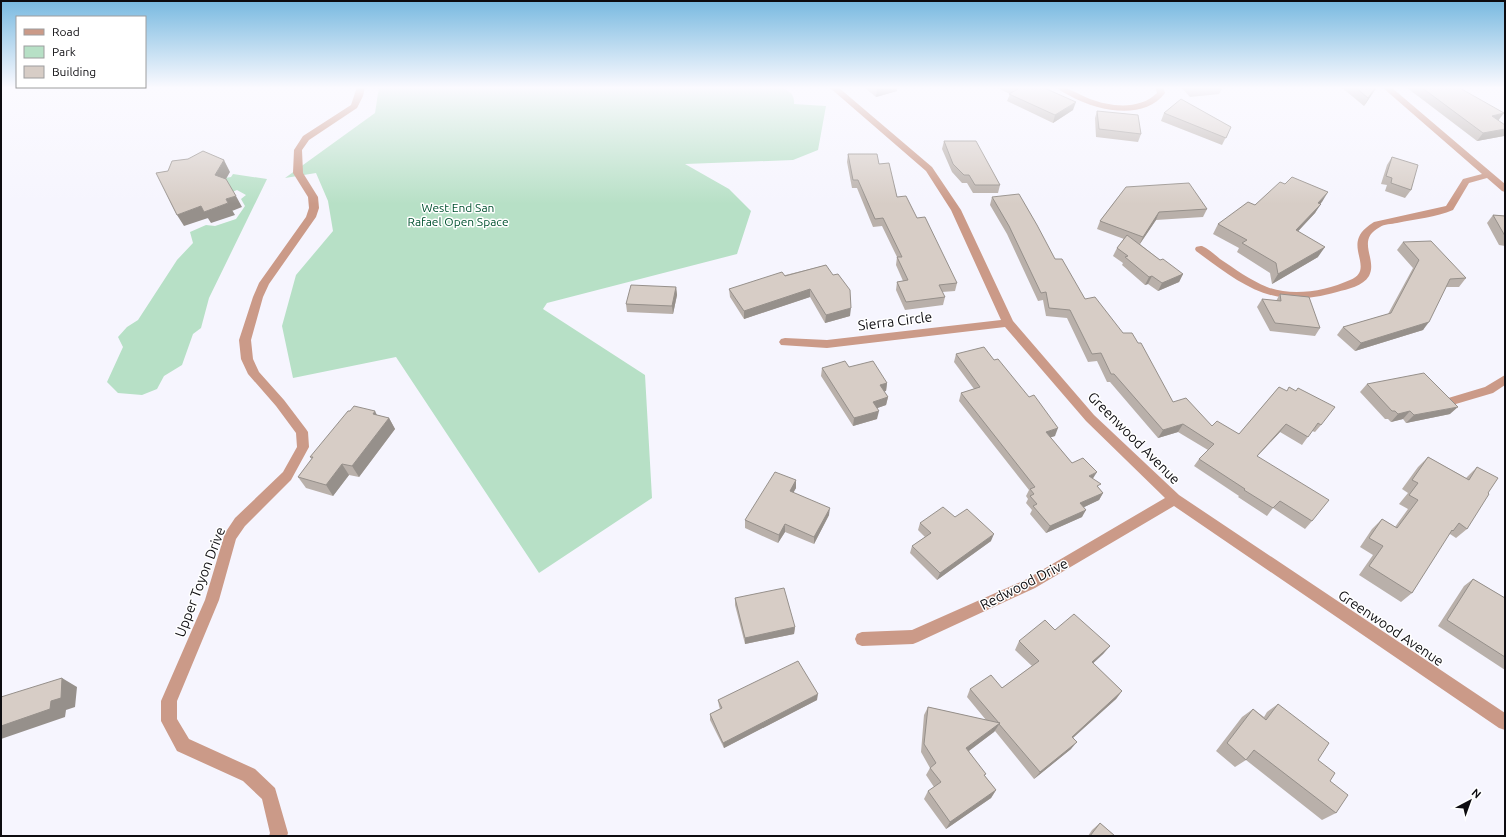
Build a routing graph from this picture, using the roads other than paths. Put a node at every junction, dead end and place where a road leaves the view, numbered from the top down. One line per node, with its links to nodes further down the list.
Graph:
1 (324, 126): 14 (street, Upper Toyon Drive)
2 (878, 126): 7 (street, Greenwood Avenue)
3 (1432, 126): 4 (street)
4 (1489, 175): 5 (street); 6 (street)
5 (1505, 189)
6 (1200, 249)
7 (1008, 323): 8 (street, Sierra Circle); 11 (street, Greenwood Avenue)
8 (784, 342)
9 (1505, 379): 10 (street)
10 (1449, 402)
11 (1174, 499): 12 (street, Redwood Drive); 13 (street, Greenwood Avenue)
12 (862, 639)
13 (1505, 722)
14 (278, 836)

